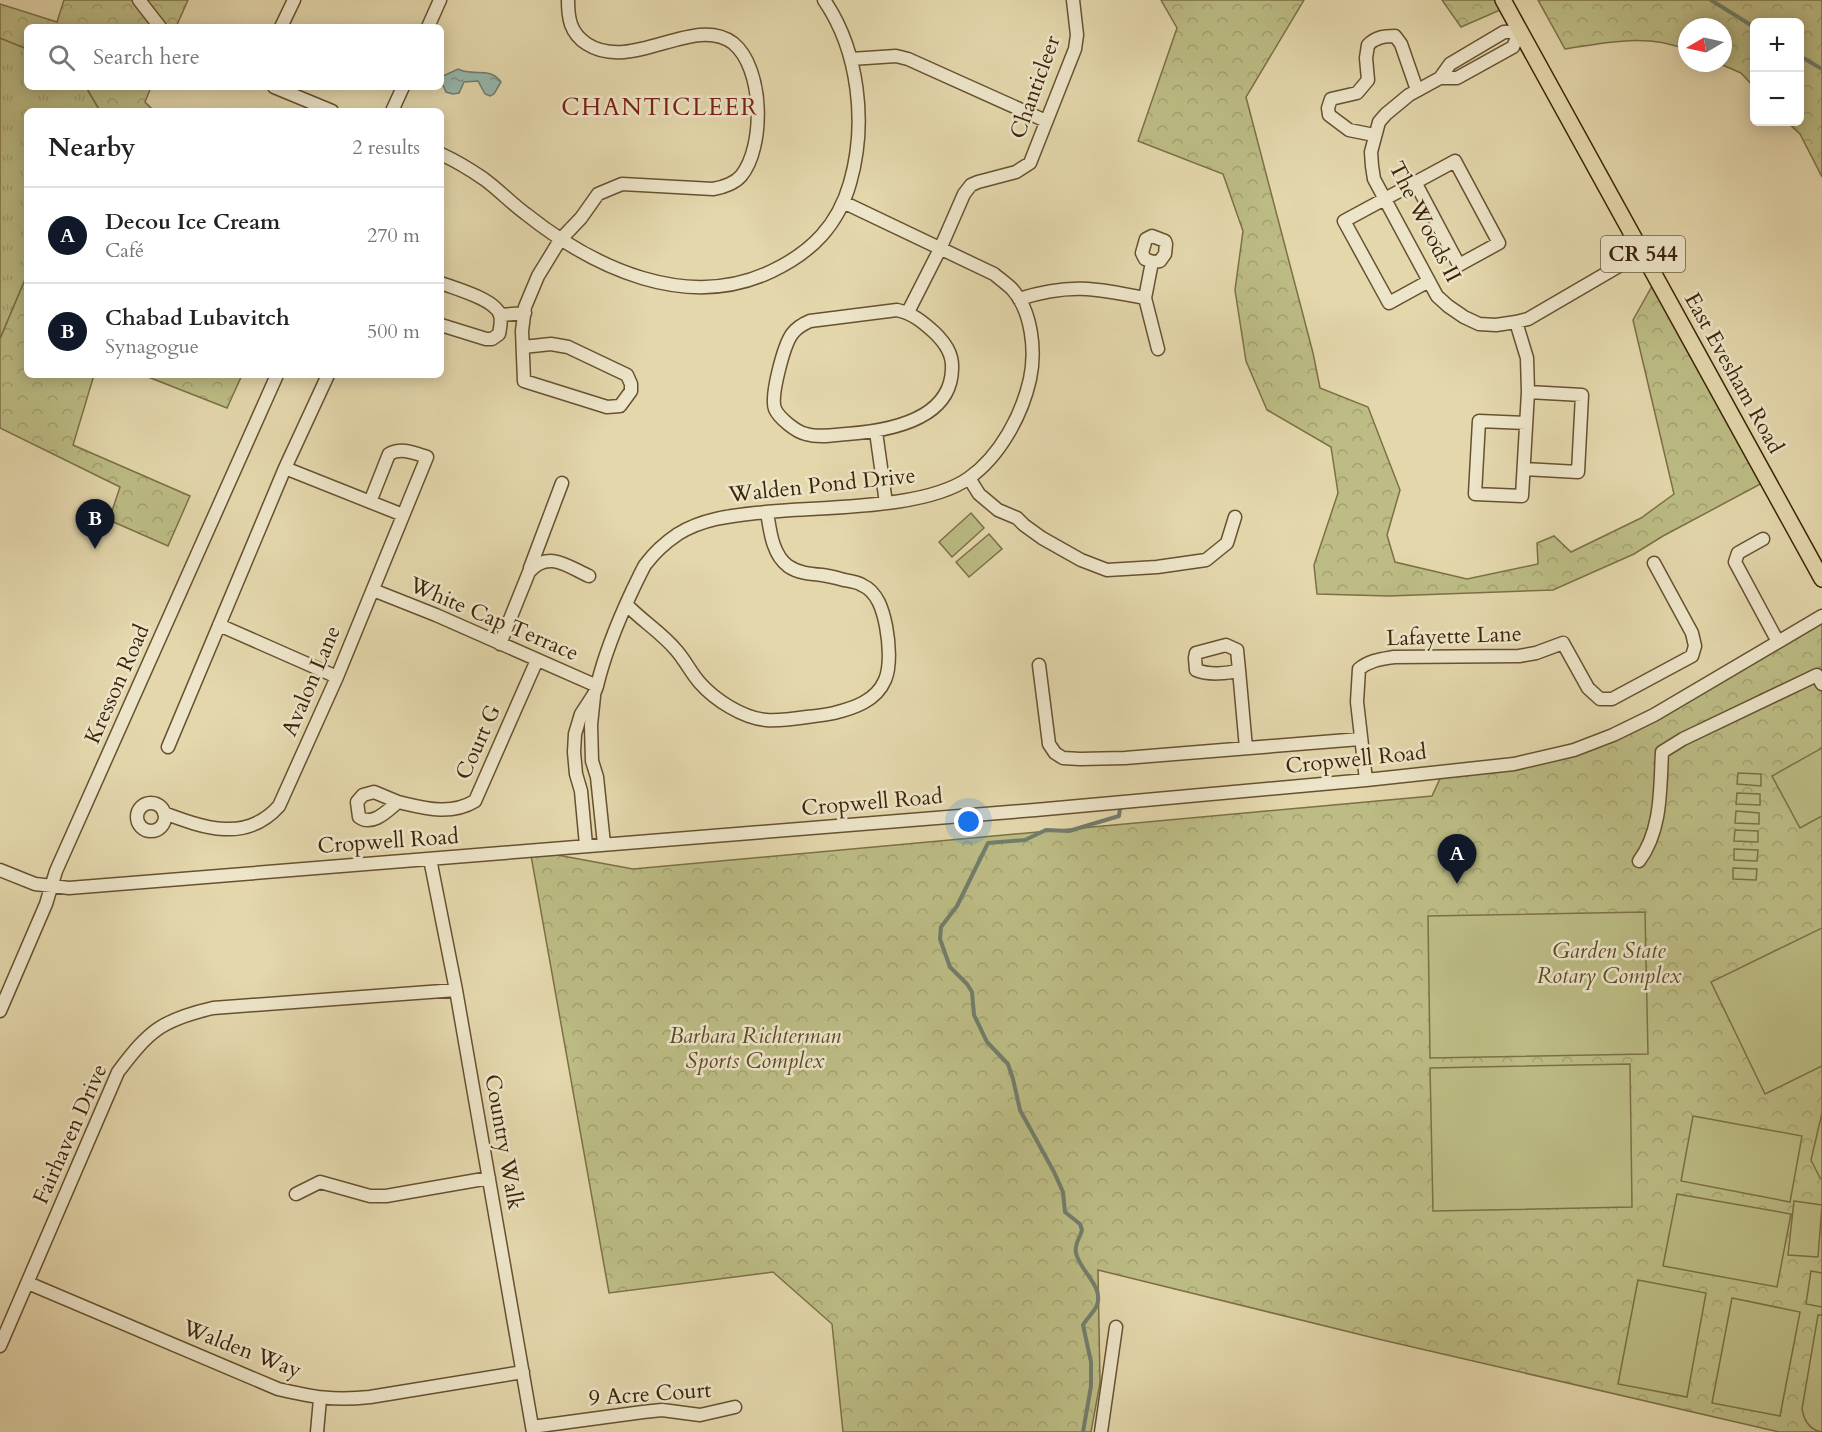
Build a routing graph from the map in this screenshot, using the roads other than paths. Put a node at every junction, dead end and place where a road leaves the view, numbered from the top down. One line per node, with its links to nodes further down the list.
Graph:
1 (139, 0): 8 (street)
2 (294, 0): 9 (street)
3 (440, 0): 10 (street)
4 (568, 0): 25 (street)
5 (824, 0): 12 (street)
6 (1073, 0): 19 (street, Chanticleer)
7 (1503, 0): 11 (main road, East Evesham Road / CR 544)
8 (158, 24)
9 (282, 24)
10 (429, 24)
11 (1520, 31): 13 (street); 13 (street); 27 (main road, East Evesham Road / CR 544)
12 (851, 59): 19 (street); 24 (street)
13 (1440, 78): 16 (street)
14 (281, 90): 17 (street)
15 (402, 90): 18 (street)
16 (1418, 90): 20 (street); 20 (street)
17 (325, 108)
18 (393, 108)
19 (1046, 121): 26 (street, Chanticleer)
20 (1374, 135): 23 (street, The Woods II)
21 (444, 156): 25 (street)
22 (1415, 182): 22 (street); 23 (street)
23 (1385, 199): 29 (street, The Woods II); 29 (street)
24 (844, 203): 25 (street); 26 (street, Walden Pond Drive)
25 (560, 240): 34 (street)
26 (940, 249): 31 (street, Walden Pond Drive); 33 (street, Chanticleer)
27 (1641, 251): 36 (street, The Woods II); 58 (main road, East Evesham Road / CR 544)
28 (1152, 262): 32 (street)
29 (1429, 281): 36 (street, The Woods II)
30 (444, 284): 35 (street)
31 (1019, 298): 32 (street); 47 (street, Walden Pond Drive)
32 (1144, 298): 39 (street)
33 (908, 312): 44 (street); 44 (street)
34 (525, 313): 35 (street); 38 (street)
35 (500, 315): 37 (street)
36 (1516, 322): 42 (street)
37 (444, 326)
38 (523, 347): 38 (street)
39 (1158, 349)
40 (276, 378): 82 (street, Kresson Road)
41 (327, 378): 45 (street)
42 (1528, 392): 43 (street); 46 (street)
43 (1526, 423): 46 (street); 46 (street)
44 (876, 432): 50 (street)
45 (285, 468): 49 (street); 62 (street)
46 (1524, 469)
47 (969, 478): 50 (street, Walden Pond Drive); 53 (street)
48 (562, 483): 56 (street)
49 (370, 502): 52 (street); 52 (street, Avalon Lane)
50 (886, 502): 51 (street, Walden Pond Drive)
51 (766, 512): 60 (street, Walden Pond Drive); 60 (street)
52 (403, 514): 59 (street, Avalon Lane)
53 (1235, 517)
54 (1763, 539): 63 (street)
55 (1654, 563): 71 (street, Lafayette Lane)
56 (529, 572): 57 (street); 64 (street)
57 (589, 576)
58 (1822, 579)
59 (373, 590): 64 (street, White Cap Terrace); 68 (street, Avalon Lane)
60 (626, 604): 70 (street, Walden Pond Drive)
61 (1822, 616): 63 (street, Cropwell Road)
62 (219, 625): 68 (street); 72 (street)
63 (1779, 642): 74 (street, Cropwell Road)
64 (500, 644): 65 (street, White Cap Terrace)
65 (537, 660): 70 (street, White Cap Terrace); 75 (street, Court G)
66 (1039, 664): 73 (street)
67 (1239, 670): 73 (street)
68 (337, 676): 76 (street, Avalon Lane)
69 (1822, 684): 80 (street)
70 (596, 690): 77 (street, Walden Pond Drive); 78 (street, Walden Pond Drive)
71 (1360, 739): 73 (street); 74 (street, Lafayette Lane)
72 (168, 747)
73 (1246, 748)
74 (1366, 780): 77 (street, Cropwell Road)
75 (398, 802)
76 (164, 813)
77 (604, 844): 78 (street, Cropwell Road)
78 (586, 845): 79 (street, Cropwell Road)
79 (430, 859): 82 (street, Cropwell Road); 83 (street, Country Walk)
80 (1639, 861)
81 (0, 870): 82 (street, Cropwell Road)
82 (51, 886): 84 (street, Kresson Road)
83 (456, 990): 85 (street, Country Walk); 87 (street, Fairhaven Drive)
84 (0, 1011)
85 (489, 1178): 86 (street); 90 (street, Country Walk)
86 (296, 1194)
87 (28, 1283): 89 (street, Fairhaven Drive); 91 (street, Walden Way)
88 (1116, 1326): 95 (street)
89 (0, 1347)
90 (523, 1372): 91 (street, Walden Way); 93 (street, Country Walk)
91 (320, 1399): 94 (street)
92 (735, 1407): 93 (street, 9 Acre Court)
93 (533, 1430)
94 (316, 1432)
95 (1101, 1432)

